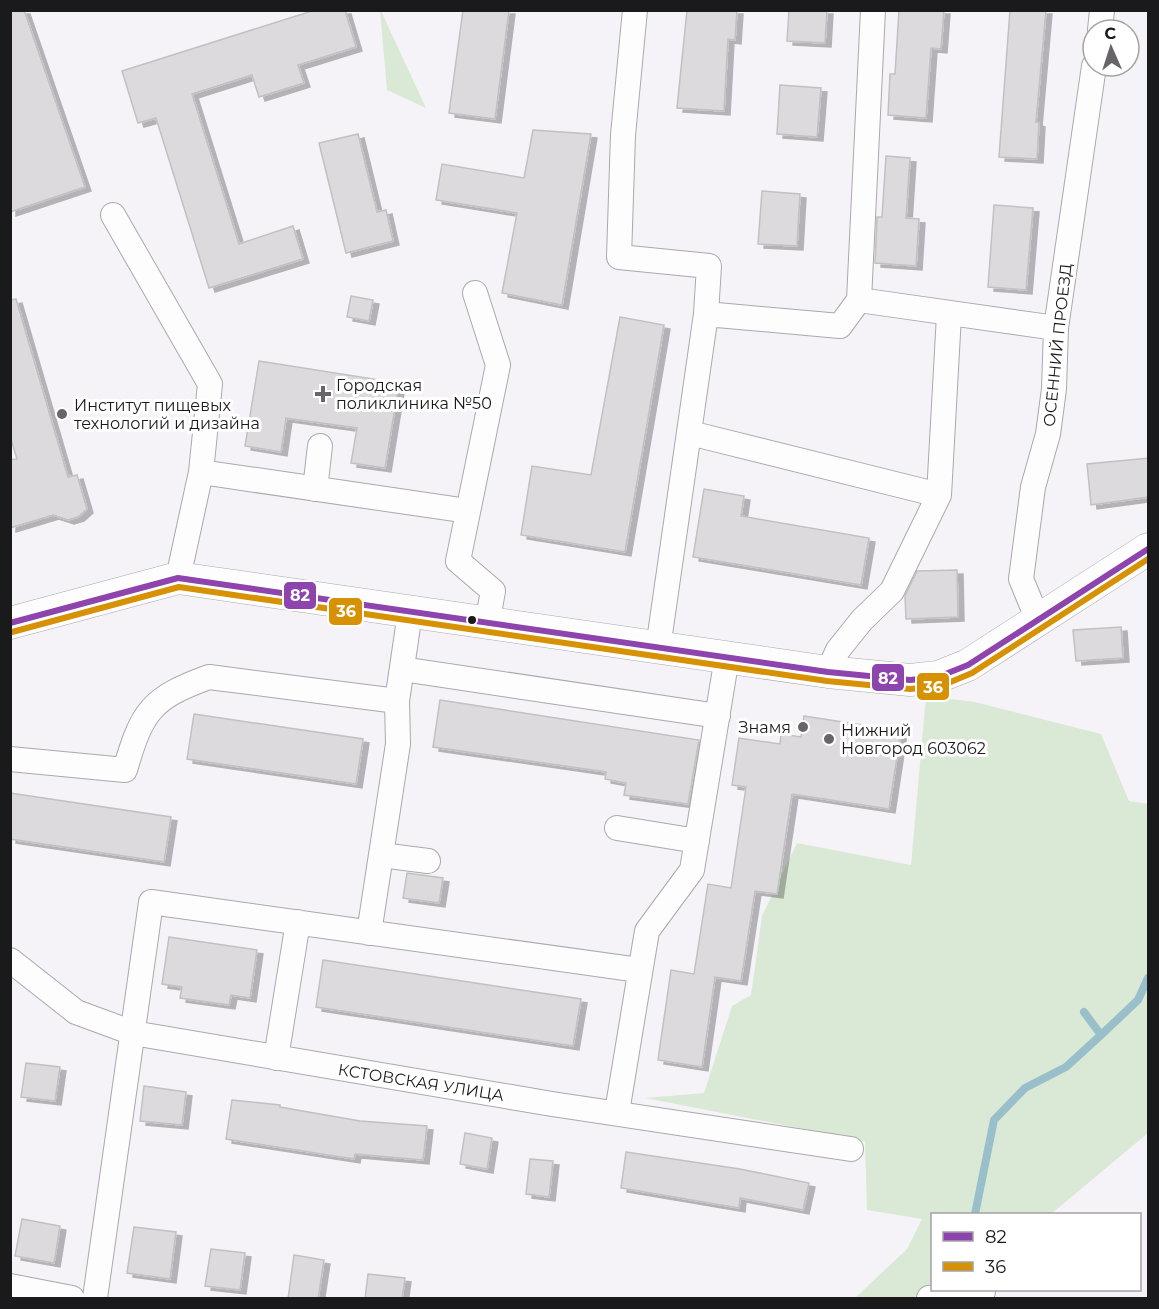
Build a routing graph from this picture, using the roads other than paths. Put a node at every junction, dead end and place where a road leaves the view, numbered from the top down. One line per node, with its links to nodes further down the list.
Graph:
1 (635, 10): 7 (street)
2 (873, 10): 6 (street)
3 (1092, 78): 9 (street, ОСЕННИЙ ПРОЕЗД)
4 (113, 215): 12 (street)
5 (475, 293): 15 (street)
6 (859, 300): 7 (street); 8 (street)
7 (706, 314): 10 (street)
8 (949, 315): 9 (street); 14 (street)
9 (1056, 328): 19 (street, ОСЕННИЙ ПРОЕЗД)
10 (690, 432): 14 (street); 22 (street)
11 (320, 446): 13 (street)
12 (201, 472): 13 (street); 17 (street)
13 (315, 489): 15 (street)
14 (939, 495): 25 (street)
15 (468, 511): 21 (street)
16 (1149, 549): 19 (main road)
17 (178, 578): 18 (main road); 20 (main road)
18 (410, 613): 21 (main road); 24 (street)
19 (1038, 620): 25 (main road)
20 (10, 623)
21 (487, 624): 22 (main road)
22 (658, 648): 23 (main road)
23 (727, 657): 25 (main road); 27 (street)
24 (402, 669): 26 (street); 27 (street)
25 (828, 672)
26 (397, 701): 28 (street); 31 (street)
27 (718, 716): 30 (street)
28 (10, 759)
29 (617, 828): 30 (street)
30 (697, 841): 36 (street)
31 (381, 855): 32 (street); 34 (street)
32 (428, 861)
33 (298, 922): 34 (street); 37 (street); 38 (street)
34 (369, 933): 36 (street)
35 (10, 960): 37 (street, КСТОВСКАЯ УЛИЦА)
36 (639, 970): 39 (street)
37 (133, 1033): 38 (street, КСТОВСКАЯ УЛИЦА); 44 (street)
38 (276, 1058): 39 (street, КСТОВСКАЯ УЛИЦА)
39 (617, 1112): 40 (street, КСТОВСКАЯ УЛИЦА)
40 (851, 1149)
41 (10, 1286): 43 (street)
42 (983, 1292): 45 (street)
43 (72, 1299)
44 (95, 1299)
45 (929, 1299)

